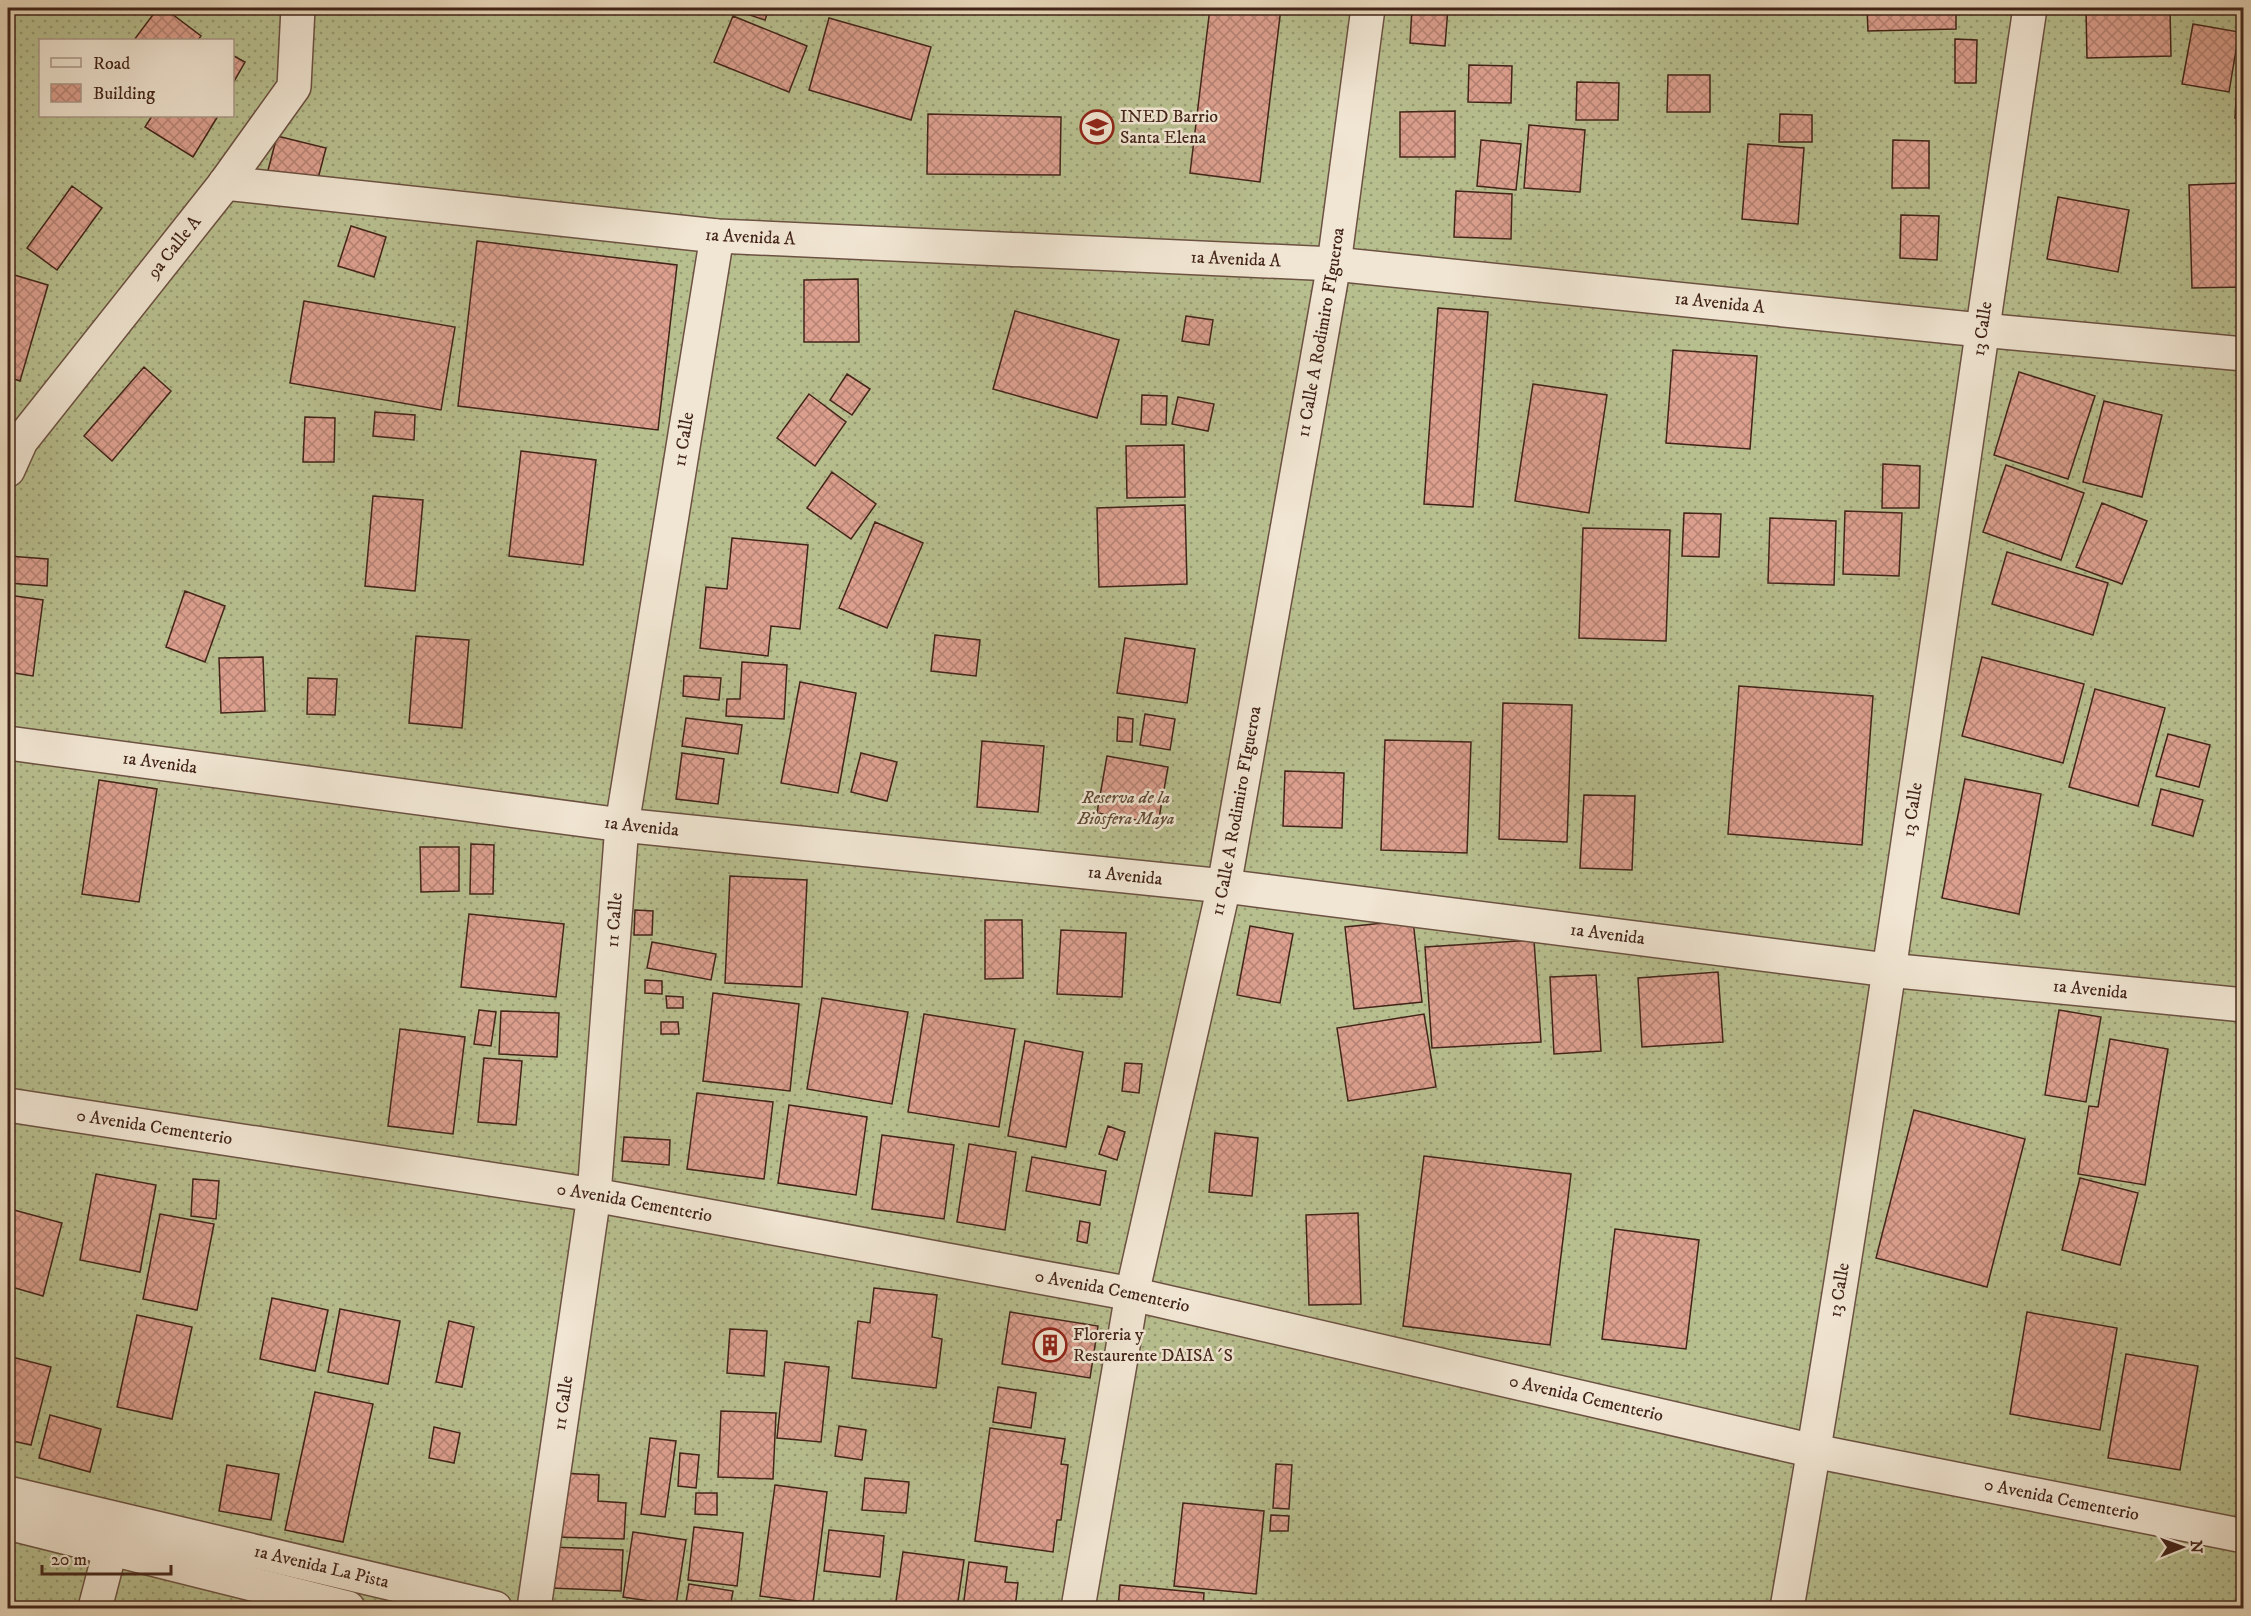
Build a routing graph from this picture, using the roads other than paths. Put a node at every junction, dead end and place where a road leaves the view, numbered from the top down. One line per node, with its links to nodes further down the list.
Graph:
1 (298, 8): 4 (street, 9a Calle A)
2 (1368, 8): 6 (street, 11 Calle A Rodimiro FIgueroa)
3 (2030, 8): 7 (street, 13 Calle)
4 (225, 183): 5 (street, 1a Avenida A); 9 (street, 9a Calle A)
5 (717, 236): 6 (street, 1a Avenida A); 11 (street, 11 Calle)
6 (1334, 264): 7 (street, 1a Avenida A); 12 (street, 11 Calle A Rodimiro FIgueroa)
7 (1981, 330): 8 (street, 1a Avenida A); 13 (street, 13 Calle)
8 (2244, 354)
9 (8, 470)
10 (8, 743): 11 (street, 1a Avenida)
11 (622, 825): 12 (street, 1a Avenida); 16 (street, 11 Calle)
12 (1224, 886): 13 (street, 1a Avenida); 17 (street, 11 Calle A Rodimiro FIgueroa)
13 (1888, 970): 14 (street, 1a Avenida); 18 (street, 13 Calle)
14 (2244, 1005)
15 (8, 1105): 16 (street, 0 Avenida Cementerio)
16 (594, 1195): 17 (street, 0 Avenida Cementerio); 26 (street, 11 Calle)
17 (1132, 1294): 18 (street, 0 Avenida Cementerio); 27 (street, 11 Calle A Rodimiro FIgueroa)
18 (1814, 1451): 22 (street, 0 Avenida Cementerio); 28 (street, 13 Calle)
19 (8, 1493): 21 (street, 1a Avenida La Pista)
20 (8, 1523): 21 (street, 1a Avenida La Pista)
21 (114, 1533): 23 (street); 24 (street, 1a Avenida La Pista); 25 (street, 1a Avenida La Pista)
22 (2244, 1536)
23 (95, 1608)
24 (348, 1608)
25 (495, 1608)
26 (534, 1608)
27 (1078, 1608)
28 (1787, 1608)

